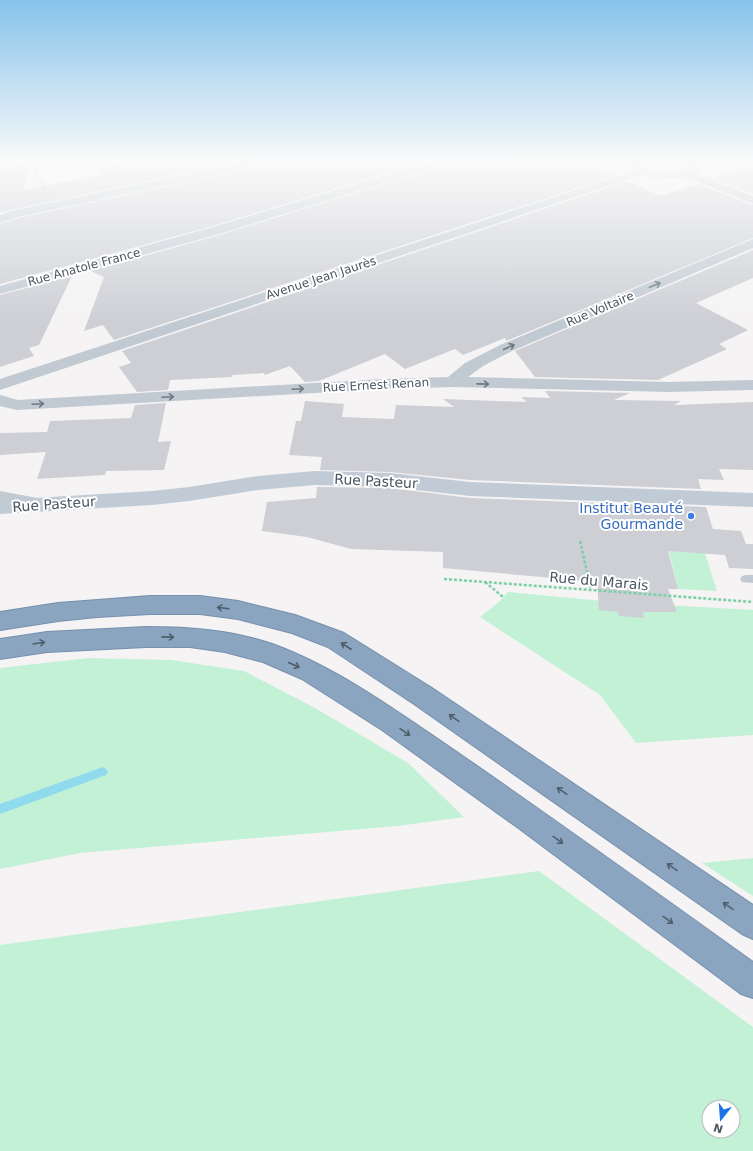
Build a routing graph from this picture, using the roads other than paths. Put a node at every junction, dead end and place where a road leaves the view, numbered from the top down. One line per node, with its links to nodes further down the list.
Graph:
1 (12, 215): 4 (street)
2 (268, 215): 6 (street, Rue Anatole France)
3 (496, 215): 8 (street, Avenue Jean Jaurès)
4 (0, 218)
5 (753, 243): 7 (street, Rue Voltaire, one-way to 5)
6 (0, 290)
7 (453, 382): 9 (street, Rue Ernest Renan, one-way to 9); 10 (street, Rue Ernest Renan, one-way to 7)
8 (0, 385)
9 (753, 385)
10 (0, 400)
11 (0, 498): 13 (street)
12 (753, 500): 13 (main road, Rue Pasteur)
13 (38, 505): 14 (main road, Rue Pasteur)
14 (0, 507)
15 (0, 621): 17 (highway, one-way to 15)
16 (0, 649): 18 (highway, one-way to 18)
17 (753, 923)
18 (753, 982)

